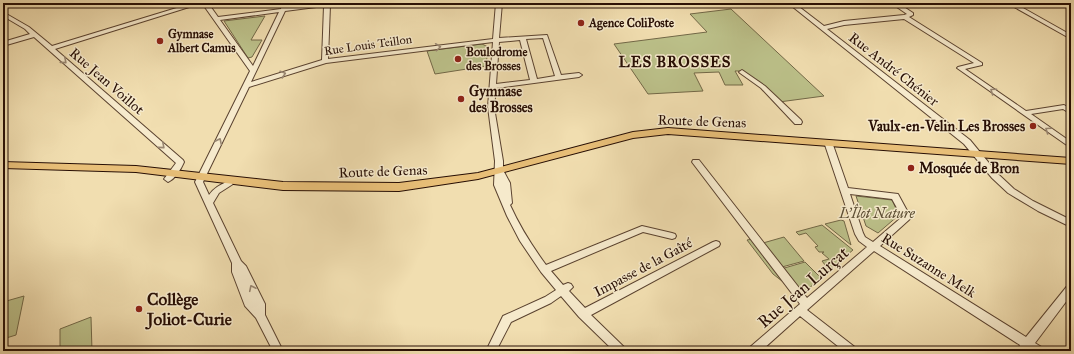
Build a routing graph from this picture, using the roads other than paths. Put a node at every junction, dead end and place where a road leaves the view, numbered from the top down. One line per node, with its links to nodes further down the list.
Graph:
1 (199, 3): 19 (street)
2 (205, 3): 12 (street)
3 (285, 3): 9 (street)
4 (329, 3): 9 (street); 20 (street)
5 (499, 3): 17 (street)
6 (791, 3): 13 (street, Rue André Chénier)
7 (894, 3): 11 (street)
8 (1010, 3): 15 (street)
9 (283, 10): 12 (street); 21 (street)
10 (3, 14): 14 (street, Rue Jean Voillot)
11 (905, 17): 13 (street); 29 (street, one-way to 11)
12 (216, 20): 21 (street)
13 (823, 28): 33 (street, Rue André Chénier)
14 (34, 35): 18 (street); 19 (street, Rue Jean Voillot)
15 (1071, 36)
16 (523, 38): 17 (street, Rue Louis Teillon); 24 (street, Rue Louis Teillon); 25 (street)
17 (496, 40): 20 (street, Rue Louis Teillon, one-way to 17); 27 (street)
18 (3, 44)
19 (50, 49): 38 (street, Rue Jean Voillot, one-way to 38)
20 (325, 61): 26 (street, Rue Louis Teillon, one-way to 20)
21 (253, 71): 26 (street)
22 (742, 72): 30 (street)
23 (579, 75): 24 (street)
24 (559, 78): 25 (street)
25 (534, 81): 27 (street)
26 (245, 86): 39 (street, one-way to 26)
27 (492, 87): 37 (street)
28 (1071, 112): 29 (street)
29 (1025, 114): 32 (street, one-way to 29)
30 (798, 122)
31 (828, 142): 33 (main road, Route de Genas); 37 (main road, Route de Genas); 42 (street, Rue Suzanne Melk)
32 (1071, 146)
33 (980, 154): 34 (main road, Route de Genas); 44 (street, Rue André Chénier)
34 (1071, 161)
35 (696, 162): 51 (street)
36 (3, 164): 38 (main road, Route de Genas)
37 (500, 171): 41 (main road, Route de Genas); 48 (street)
38 (170, 176): 39 (main road, Route de Genas)
39 (200, 179): 40 (main road, Route de Genas); 41 (main road, Route de Genas); 43 (street)
40 (229, 184): 41 (main road, Route de Genas); 43 (street)
41 (266, 184)
42 (844, 191): 47 (street, Rue Suzanne Melk); 47 (street, Rue Jean Lurçat)
43 (209, 204): 54 (street)
44 (1071, 224)
45 (672, 236): 48 (street)
46 (716, 244): 52 (street, Impasse de la Gaîté)
47 (874, 246): 51 (street, Rue Jean Lurçat); 53 (street, Rue Suzanne Melk)
48 (545, 269): 50 (street)
49 (1071, 288): 53 (street)
50 (565, 289): 52 (street); 55 (street)
51 (803, 307): 57 (street, Rue Jean Lurçat); 58 (street)
52 (583, 314): 56 (street)
53 (1025, 347): 59 (street, Rue Suzanne Melk)
54 (278, 351)
55 (491, 351)
56 (621, 351)
57 (753, 351)
58 (852, 351)
59 (1040, 351)

